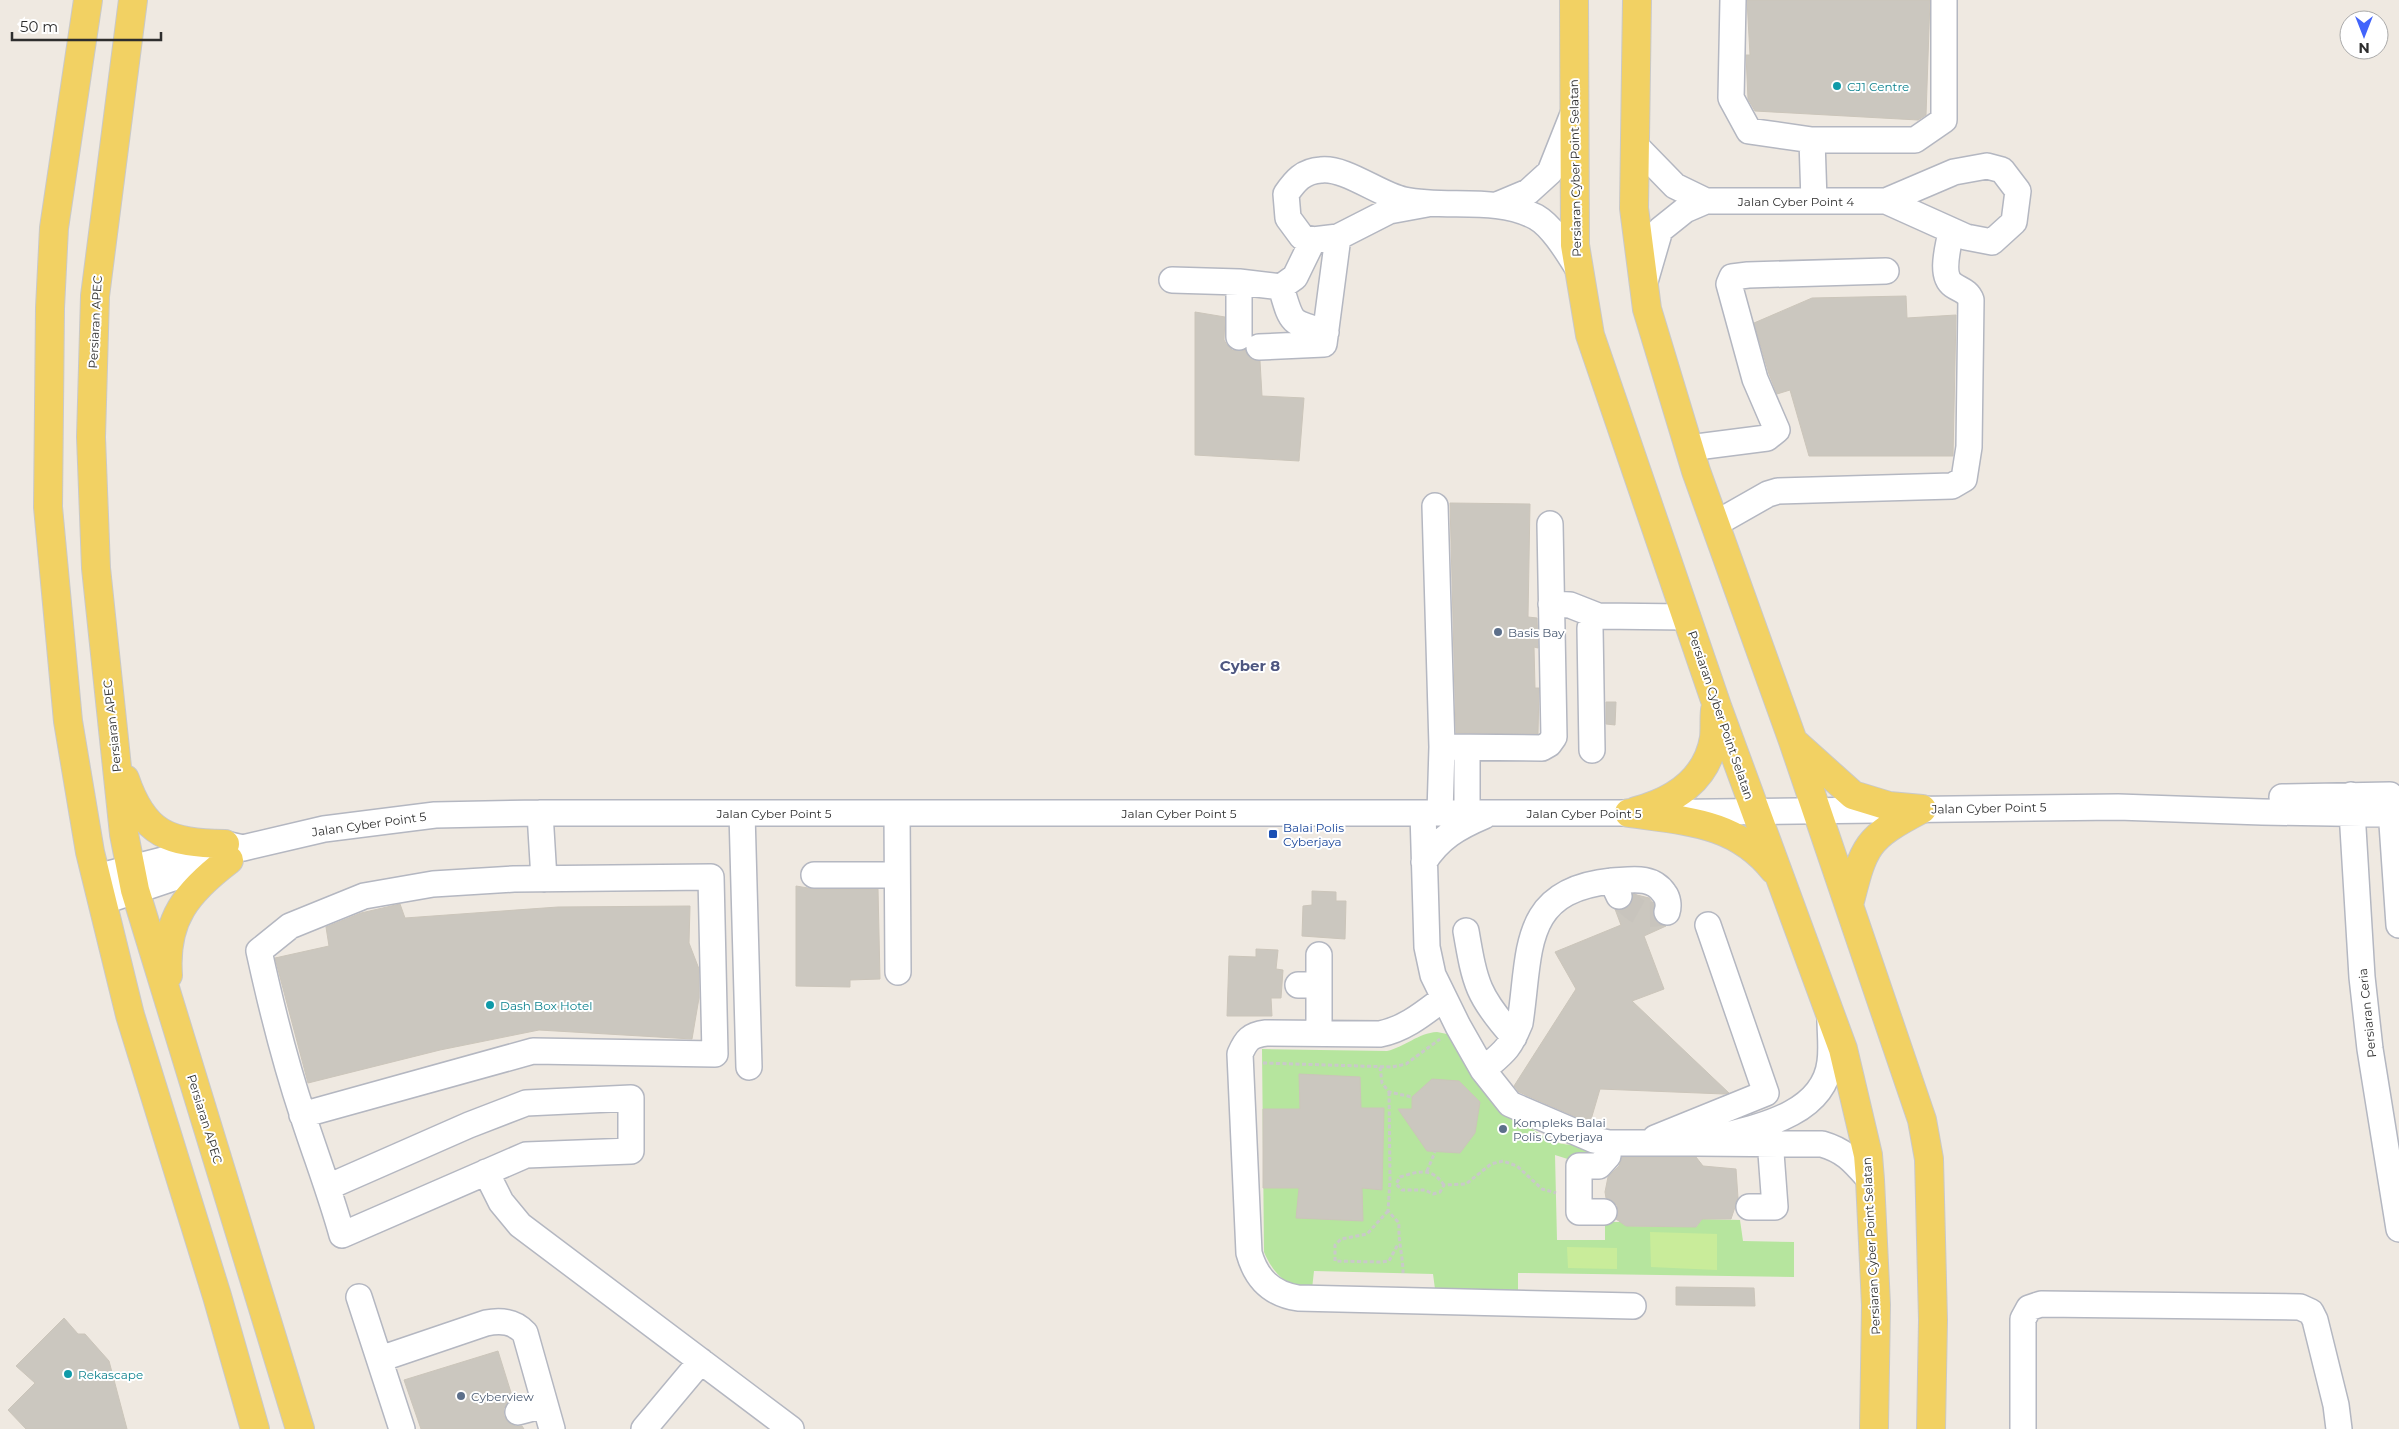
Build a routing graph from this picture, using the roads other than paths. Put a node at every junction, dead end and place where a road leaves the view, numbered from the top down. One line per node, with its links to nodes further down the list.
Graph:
1 (88, 0): 60 (main road)
2 (133, 0): 35 (main road, Persiaran APEC)
3 (1574, 0): 7 (main road, Persiaran Cyber Point Selatan)
4 (1636, 0): 9 (main road)
5 (1733, 0): 8 (street)
6 (1944, 0): 8 (street)
7 (1574, 112): 14 (street); 18 (main road, Persiaran Cyber Point Selatan)
8 (1812, 140): 11 (street)
9 (1635, 145): 10 (street, Jalan Cyber Point 4); 23 (main road)
10 (1706, 201): 11 (street, Jalan Cyber Point 4); 23 (street, Jalan Cyber Point 4)
11 (1814, 201): 12 (street, Jalan Cyber Point 4)
12 (1886, 201): 15 (street, Jalan Cyber Point 4); 15 (street, Jalan Cyber Point 4)
13 (1427, 204): 14 (street); 16 (street); 17 (street)
14 (1498, 205): 18 (street)
15 (1951, 231): 28 (street)
16 (1338, 237): 17 (street); 24 (street)
17 (1313, 240): 22 (street)
18 (1577, 267): 30 (main road, Persiaran Cyber Point Selatan)
19 (1886, 271): 25 (street)
20 (1172, 280): 21 (street)
21 (1239, 282): 22 (street); 24 (street)
22 (1281, 287): 24 (street)
23 (1643, 288): 25 (main road)
24 (1326, 332)
25 (1689, 448): 28 (main road)
26 (1435, 506): 36 (street)
27 (1550, 524): 29 (street)
28 (1715, 524): 34 (main road)
29 (1551, 604): 31 (street); 32 (street)
30 (1687, 618): 31 (street); 33 (main road, Persiaran Cyber Point Selatan)
31 (1594, 622): 32 (street); 38 (street)
32 (1552, 642): 37 (street)
33 (1715, 701): 43 (main road, Persiaran Cyber Point Selatan); 50 (main road)
34 (1793, 741): 41 (main road); 42 (main road)
35 (114, 747): 52 (main road); 56 (main road, Persiaran APEC)
36 (1442, 747): 37 (street); 48 (street)
37 (1467, 748): 49 (street)
38 (1592, 750)
39 (2352, 805): 40 (street, Jalan Cyber Point 5); 51 (street, Jalan Cyber Point 5); 59 (street, Persiaran Ceria); 64 (street, Jalan Cyber Point 5)
40 (2118, 807): 41 (street, Jalan Cyber Point 5); 51 (street, Jalan Cyber Point 5)
41 (1922, 809): 42 (street, Jalan Cyber Point 5); 61 (main road)
42 (1816, 810): 43 (street, Jalan Cyber Point 5); 61 (main road)
43 (1755, 811): 50 (street, Jalan Cyber Point 5); 58 (main road, Persiaran Cyber Point Selatan)
44 (540, 813): 45 (street, Jalan Cyber Point 5); 52 (street, Jalan Cyber Point 5); 57 (street)
45 (742, 813): 46 (street, Jalan Cyber Point 5); 73 (street)
46 (896, 813): 47 (street, Jalan Cyber Point 5); 55 (street)
47 (1372, 813): 48 (street, Jalan Cyber Point 5); 53 (street)
48 (1431, 813): 49 (street, Jalan Cyber Point 5); 53 (street)
49 (1479, 813): 50 (street, Jalan Cyber Point 5); 53 (street)
50 (1629, 813): 58 (main road)
51 (2311, 813): 59 (street)
52 (232, 851): 56 (street, Jalan Cyber Point 5); 69 (main road)
53 (1424, 862): 68 (street)
54 (814, 875): 55 (street)
55 (897, 875): 67 (street)
56 (132, 879): 60 (street, Jalan Cyber Point 5); 69 (main road, Persiaran APEC)
57 (544, 879): 76 (street); 76 (street)
58 (1782, 880): 70 (main road, Persiaran Cyber Point Selatan)
59 (2357, 884): 85 (street, Persiaran Ceria)
60 (99, 890): 92 (main road)
61 (1848, 905): 99 (main road)
62 (1667, 912): 72 (street)
63 (1708, 924): 75 (street)
64 (2399, 925)
65 (1466, 931): 72 (street)
66 (1319, 955): 71 (street)
67 (898, 972)
68 (1444, 998): 71 (street); 74 (street)
69 (170, 1005): 93 (main road, Persiaran APEC)
70 (1830, 1015): 77 (street); 81 (main road, Persiaran Cyber Point Selatan)
71 (1319, 1033): 87 (street)
72 (1514, 1037): 74 (street)
73 (749, 1067)
74 (1483, 1070): 78 (street)
75 (1746, 1101): 77 (street); 79 (street)
76 (302, 1114): 82 (street)
77 (1764, 1134): 79 (street); 81 (street); 83 (street)
78 (1608, 1143): 79 (street); 84 (street)
79 (1644, 1143)
80 (486, 1172): 82 (street); 82 (street); 89 (street)
81 (1870, 1180): 98 (main road, Persiaran Cyber Point Selatan)
82 (328, 1187)
83 (1749, 1207)
84 (1604, 1212)
85 (2399, 1229)
86 (359, 1297): 88 (street)
87 (1633, 1306)
88 (380, 1359): 90 (street); 94 (street)
89 (701, 1361): 96 (street); 97 (street)
90 (546, 1405): 91 (street); 95 (street)
91 (518, 1412)
92 (255, 1429)
93 (300, 1429)
94 (402, 1429)
95 (552, 1429)
96 (644, 1429)
97 (790, 1429)
98 (1874, 1429)
99 (1930, 1429)
100 (2023, 1429): 101 (street)
101 (2339, 1429)

